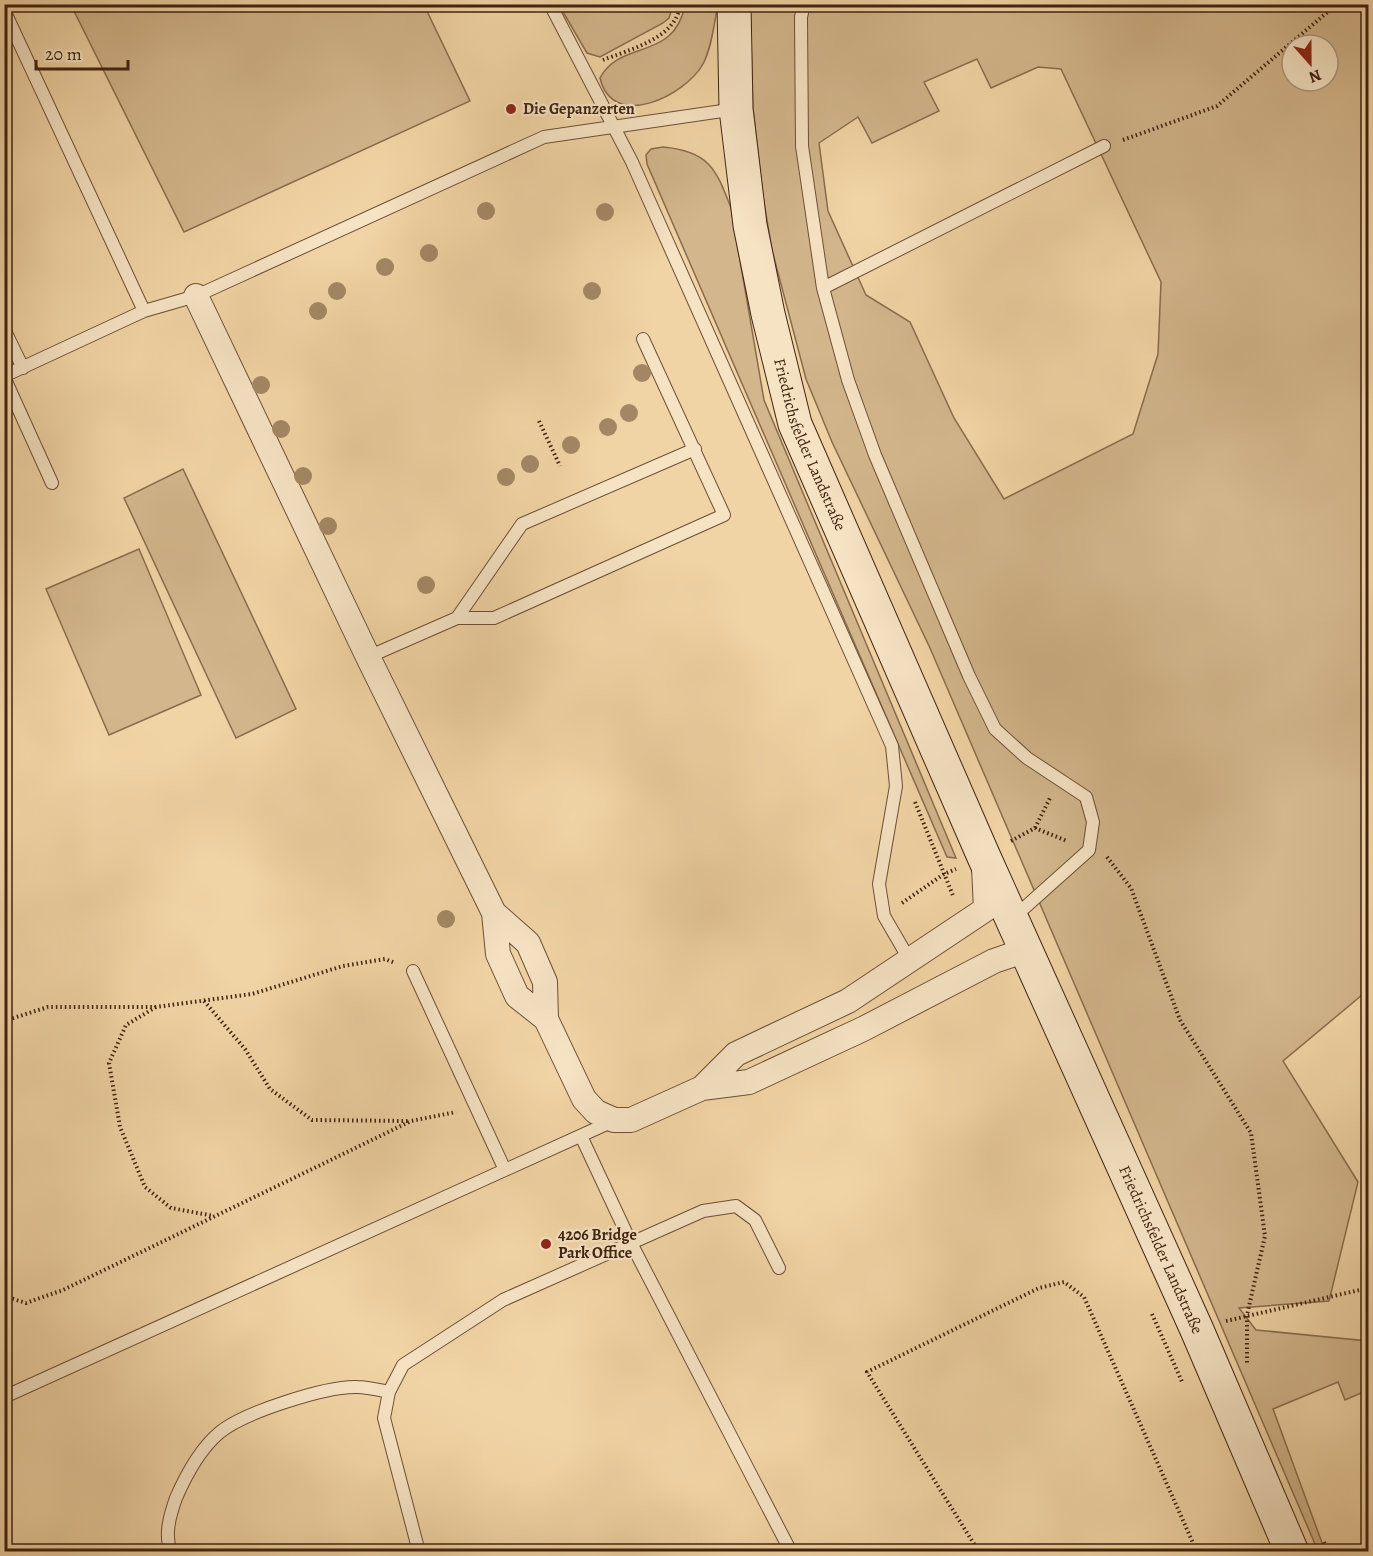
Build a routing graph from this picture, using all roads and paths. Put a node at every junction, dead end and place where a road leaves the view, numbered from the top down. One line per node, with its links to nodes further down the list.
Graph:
1 (550, 4): 7 (lane)
2 (680, 4): 7 (path)
3 (734, 4): 8 (main road, Friedrichsfelder Landstraße)
4 (804, 4): 11 (lane)
5 (1337, 4): 10 (path)
6 (4, 10): 13 (lane)
7 (585, 68): 9 (lane)
8 (736, 108): 9 (lane); 28 (main road, Friedrichsfelder Landstraße)
9 (614, 127): 12 (lane); 31 (lane)
10 (1104, 147): 11 (lane)
11 (823, 288): 24 (lane)
12 (196, 296): 13 (lane); 23 (street)
13 (144, 311): 16 (lane)
14 (4, 329): 16 (lane)
15 (643, 339): 19 (lane)
16 (23, 368): 17 (lane)
17 (4, 377): 21 (lane)
18 (539, 421): 20 (path)
19 (695, 449): 22 (lane); 22 (lane)
20 (560, 466)
21 (52, 483)
22 (457, 618): 23 (lane)
23 (368, 657): 30 (street)
24 (1060, 778): 26 (path); 27 (lane)
25 (914, 799): 29 (path)
26 (1035, 828): 27 (path); 28 (path)
27 (1089, 850): 32 (lane); 51 (path)
28 (984, 857): 29 (path); 32 (main road, Friedrichsfelder Landstraße); 34 (street, Friedrichsfelder Landstraße)
29 (944, 874): 31 (path)
30 (494, 913): 38 (street); 38 (street)
31 (884, 916): 34 (lane)
32 (1012, 919): 33 (main road, Friedrichsfelder Landstraße)
33 (1026, 950): 40 (street); 52 (main road, Friedrichsfelder Landstraße)
34 (909, 959): 40 (street, Friedrichsfelder Landstraße)
35 (412, 971): 36 (path); 41 (lane)
36 (203, 1001): 37 (path); 43 (path)
37 (156, 1007): 39 (path); 46 (path)
38 (546, 1019): 42 (street)
39 (4, 1021)
40 (702, 1088): 42 (street)
41 (478, 1111): 43 (path); 45 (lane)
42 (614, 1120): 44 (lane)
43 (411, 1121): 46 (path)
44 (581, 1136): 45 (lane); 47 (lane)
45 (505, 1170): 55 (lane)
46 (215, 1217): 50 (path)
47 (631, 1243): 48 (lane); 54 (lane); 58 (lane)
48 (779, 1268)
49 (1368, 1288): 51 (path)
50 (4, 1296)
51 (1247, 1315): 52 (path); 53 (path)
52 (1197, 1330): 61 (main road, Friedrichsfelder Landstraße)
53 (1251, 1374)
54 (389, 1392): 56 (lane); 57 (lane)
55 (4, 1397)
56 (171, 1551)
57 (419, 1551)
58 (791, 1551)
59 (979, 1551): 60 (path)
60 (1197, 1551)
61 (1292, 1551)

